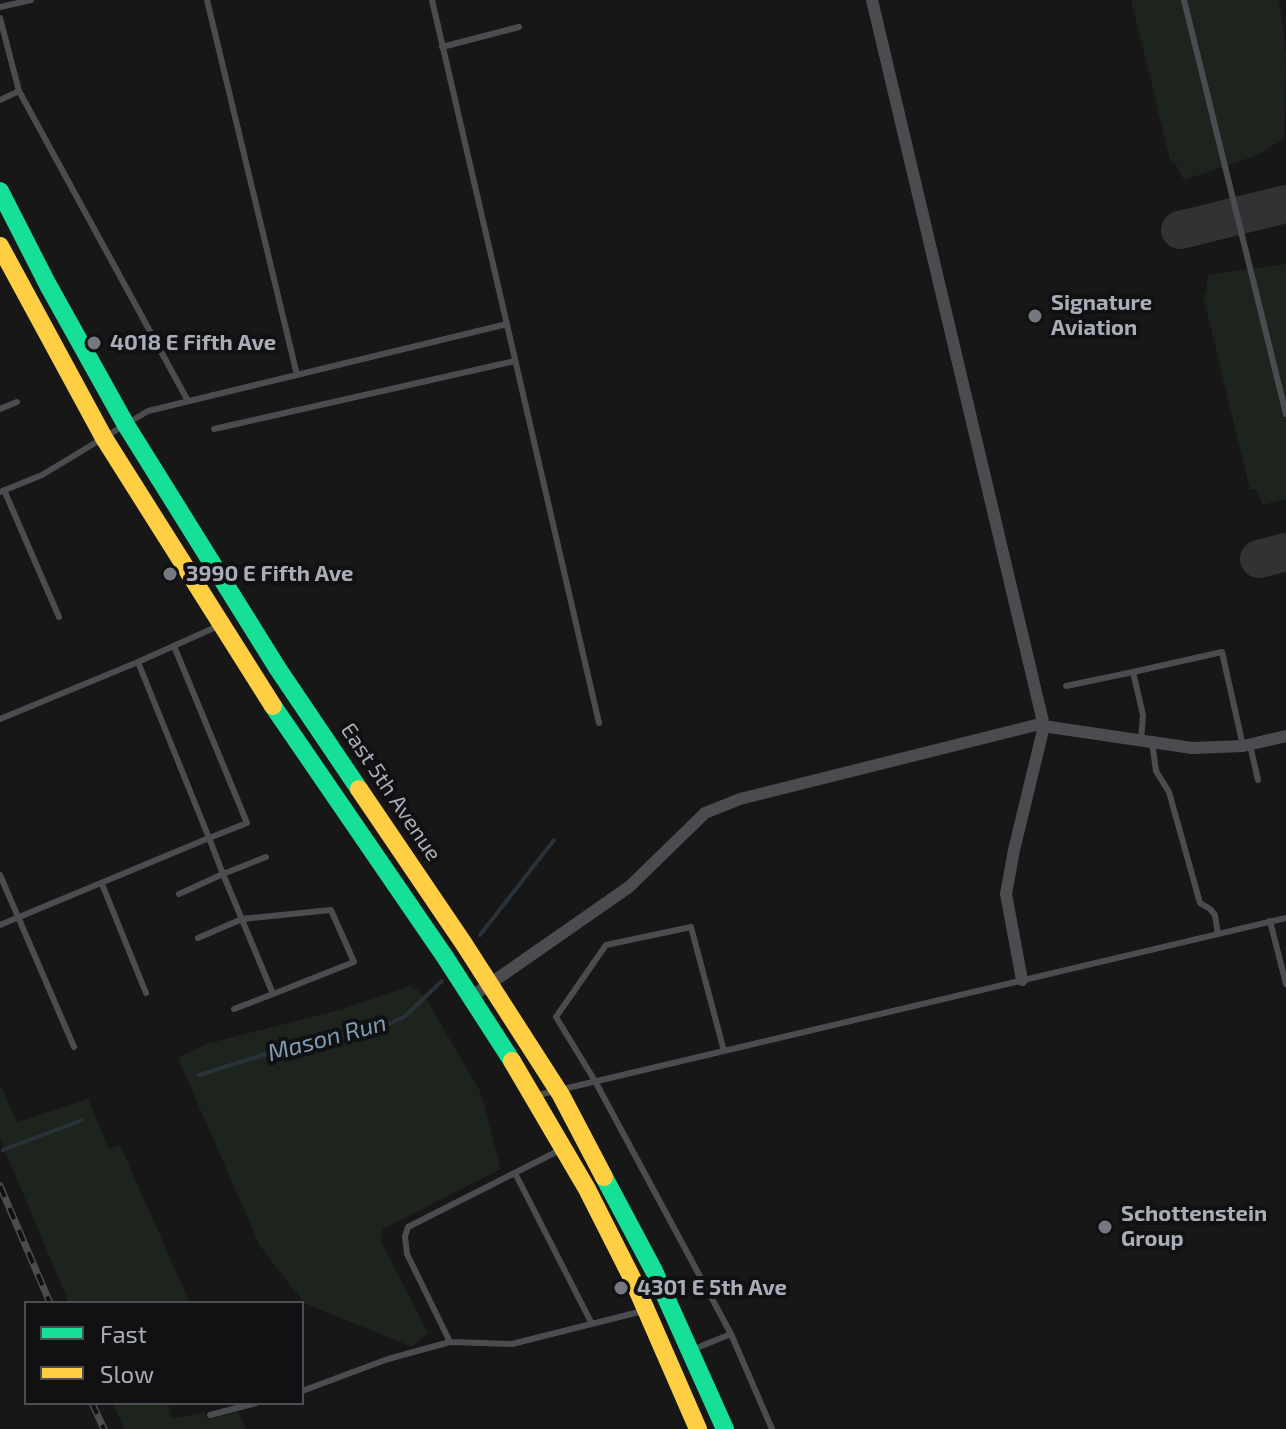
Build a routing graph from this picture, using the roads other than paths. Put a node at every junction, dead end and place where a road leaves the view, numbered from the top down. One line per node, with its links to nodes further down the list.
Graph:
1 (31, 0): 6 (lane)
2 (207, 0): 16 (lane)
3 (432, 0): 9 (lane)
4 (872, 0): 33 (street)
5 (1184, 0): 20 (lane)
6 (0, 7)
7 (0, 18): 10 (lane)
8 (519, 27): 9 (lane)
9 (442, 47): 14 (lane)
10 (19, 91): 11 (lane); 17 (lane)
11 (0, 100)
12 (0, 191): 21 (main road, East 5th Avenue)
13 (0, 246): 23 (main road)
14 (507, 324): 15 (lane); 16 (lane)
15 (515, 361): 22 (lane); 32 (lane)
16 (297, 375): 17 (lane)
17 (188, 401): 21 (lane)
18 (17, 402): 19 (lane)
19 (0, 409)
20 (1286, 414)
21 (126, 425): 23 (lane); 52 (main road, East 5th Avenue)
22 (214, 429)
23 (104, 438): 24 (lane); 26 (main road)
24 (2, 491): 25 (lane)
25 (59, 617)
26 (221, 624): 27 (lane); 56 (main road)
27 (174, 646): 28 (lane); 38 (lane)
28 (138, 662): 31 (lane); 38 (lane)
29 (1133, 672): 30 (lane); 35 (lane); 36 (lane)
30 (1066, 686)
31 (0, 719)
32 (599, 723)
33 (1044, 726): 35 (street); 51 (street); 52 (street)
34 (1286, 736): 36 (street)
35 (1146, 742): 36 (street); 49 (lane)
36 (1247, 746): 37 (lane)
37 (1258, 780)
38 (209, 838): 40 (lane); 42 (lane)
39 (266, 857): 40 (lane)
40 (223, 874): 43 (lane); 46 (lane)
41 (0, 875): 44 (lane)
42 (102, 884): 44 (lane); 54 (lane)
43 (179, 894)
44 (18, 918): 48 (lane); 58 (lane)
45 (1286, 918): 47 (lane)
46 (242, 919): 50 (lane); 55 (lane); 55 (lane)
47 (1270, 921): 49 (lane); 53 (lane)
48 (0, 925)
49 (1218, 934): 51 (lane)
50 (198, 938)
51 (1022, 980): 59 (lane)
52 (490, 984): 56 (street); 61 (main road, East 5th Avenue)
53 (1286, 984)
54 (146, 993)
55 (273, 994): 57 (lane)
56 (471, 997): 62 (main road)
57 (234, 1009)
58 (74, 1047)
59 (724, 1051): 60 (lane); 60 (lane)
60 (595, 1081): 61 (lane); 67 (lane)
61 (559, 1090): 62 (lane); 69 (main road, East 5th Avenue)
62 (534, 1096): 63 (main road)
63 (563, 1148): 64 (lane); 65 (main road)
64 (515, 1173): 66 (lane); 68 (lane)
65 (646, 1310): 66 (lane); 74 (main road)
66 (592, 1324): 68 (lane)
67 (731, 1334): 69 (lane); 75 (lane)
68 (450, 1342): 70 (lane)
69 (691, 1350): 73 (main road, East 5th Avenue)
70 (304, 1390)
71 (248, 1405): 72 (lane)
72 (210, 1415)
73 (721, 1428)
74 (698, 1429)
75 (772, 1429)

